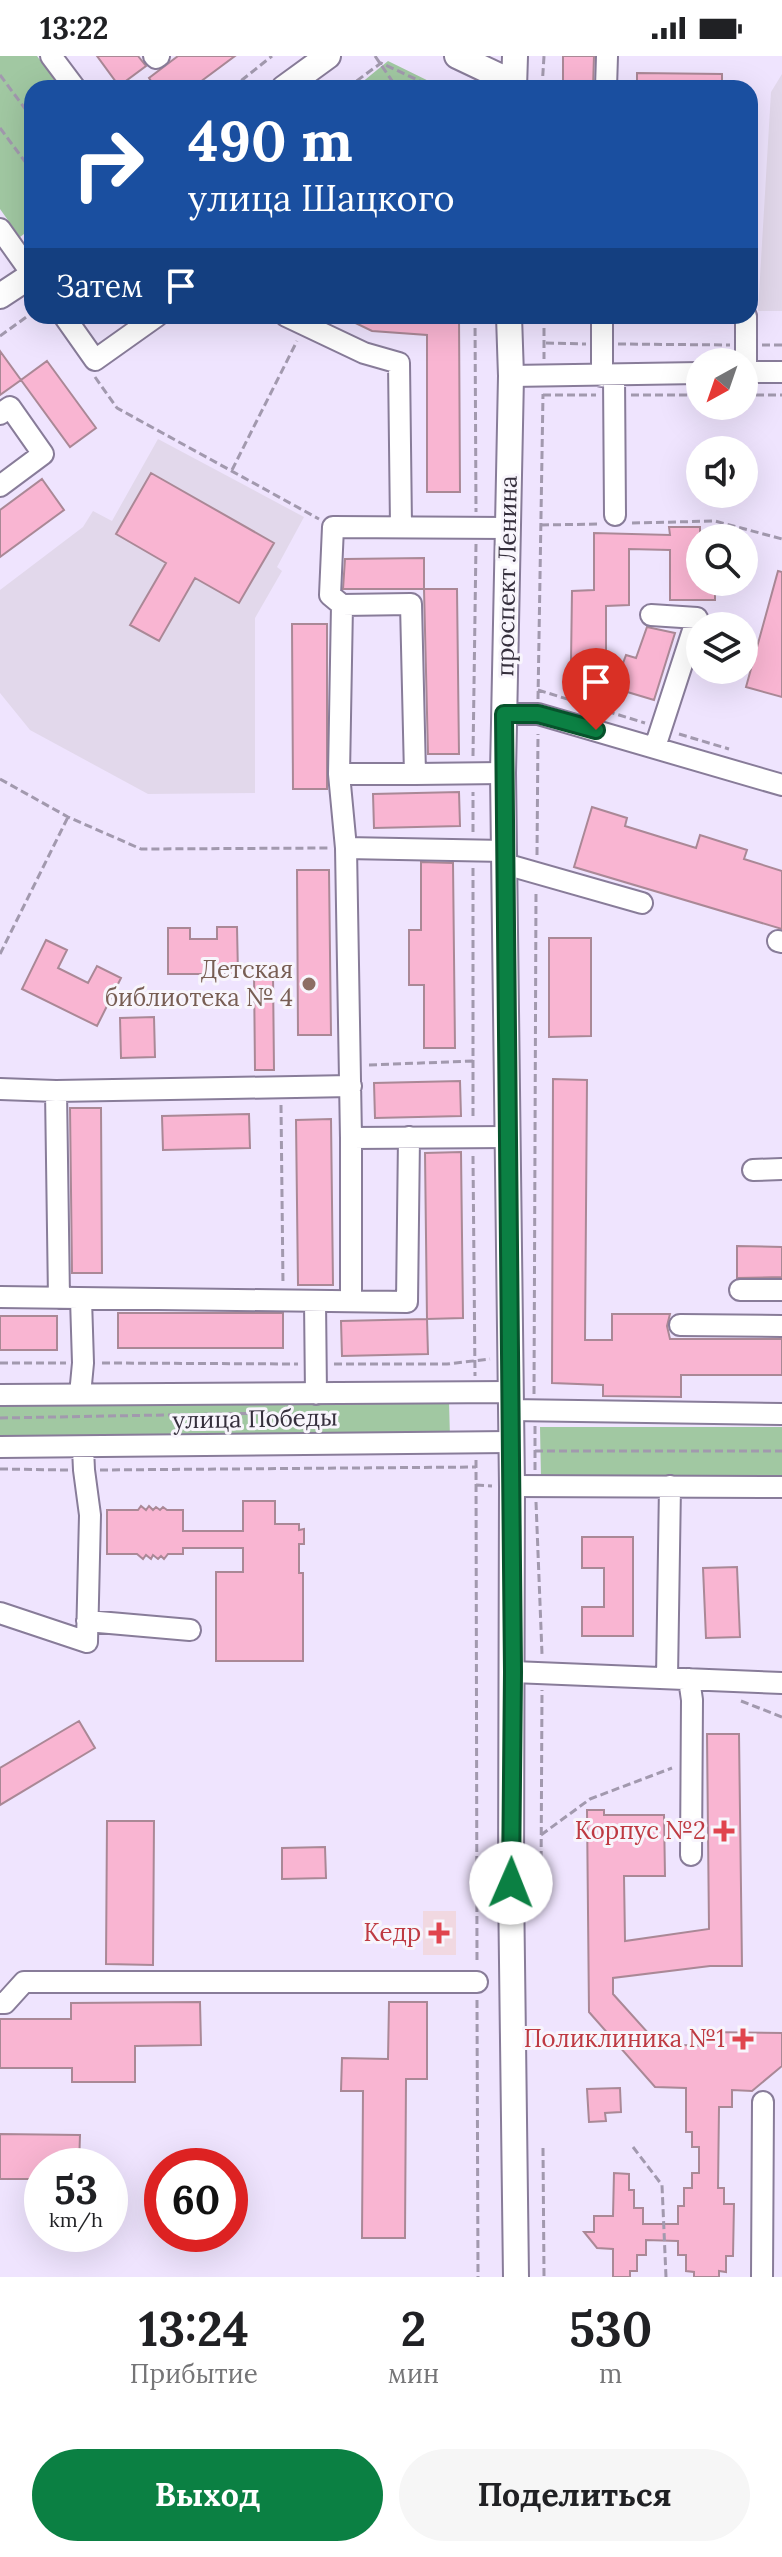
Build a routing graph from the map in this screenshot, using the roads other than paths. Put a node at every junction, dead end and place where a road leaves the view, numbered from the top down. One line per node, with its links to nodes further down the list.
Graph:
1 (51, 56): 6 (street)
2 (328, 56): 7 (main road)
3 (457, 56): 8 (main road)
4 (515, 56): 9 (main road)
5 (607, 56): 10 (street)
6 (69, 80)
7 (295, 80)
8 (503, 80)
9 (514, 80)
10 (606, 80)
11 (0, 229): 12 (street)
12 (24, 263)
13 (24, 280): 14 (main road)
14 (0, 296)
15 (70, 324): 16 (street)
16 (146, 324)
17 (303, 324): 30 (street)
18 (509, 324): 25 (main road, проспект Ленина)
19 (602, 324): 26 (street)
20 (746, 324): 21 (street)
21 (746, 348)
22 (758, 372): 23 (street)
23 (782, 372)
24 (686, 373): 26 (street)
25 (511, 376): 26 (street); 31 (main road, проспект Ленина)
26 (608, 376): 29 (street)
27 (0, 414): 28 (street)
28 (0, 486)
29 (615, 521)
30 (401, 526): 31 (street); 32 (street)
31 (508, 528): 34 (main road, проспект Ленина)
32 (342, 605): 37 (street); 38 (street)
33 (651, 615): 35 (street)
34 (504, 714): 35 (street); 36 (main road, проспект Ленина)
35 (655, 747): 39 (street)
36 (503, 773): 38 (street); 41 (main road, проспект Ленина)
37 (339, 774): 38 (street); 40 (street)
38 (415, 774)
39 (782, 785)
40 (346, 848): 41 (street); 43 (street)
41 (505, 858): 42 (street); 47 (main road, проспект Ленина)
42 (642, 903)
43 (350, 1076): 45 (street); 48 (street)
44 (0, 1089): 45 (street)
45 (56, 1091): 54 (street)
46 (409, 1137): 47 (street); 48 (street); 57 (street)
47 (508, 1137): 63 (main road, проспект Ленина)
48 (351, 1138): 57 (street)
49 (782, 1169): 50 (street)
50 (753, 1170)
51 (740, 1290): 52 (street)
52 (782, 1290)
53 (0, 1297): 54 (street)
54 (59, 1298): 55 (street)
55 (81, 1299): 56 (street); 62 (street)
56 (315, 1301): 57 (street); 60 (street)
57 (351, 1301)
58 (680, 1325): 59 (street)
59 (782, 1326)
60 (316, 1394): 62 (street, улица Победы); 63 (street, улица Победы)
61 (0, 1395): 62 (street, улица Победы)
62 (80, 1395)
63 (519, 1404): 64 (street, улица Победы); 65 (main road, проспект Ленина)
64 (782, 1414)
65 (511, 1442): 67 (street, улица Победы); 68 (main road, проспект Ленина)
66 (0, 1447): 67 (street, улица Победы)
67 (83, 1448): 72 (street)
68 (524, 1486): 69 (street); 74 (main road, проспект Ленина)
69 (670, 1486): 70 (street); 75 (street)
70 (782, 1487)
71 (0, 1613): 72 (street)
72 (87, 1621): 73 (street)
73 (190, 1630)
74 (513, 1672): 75 (street); 82 (main road, проспект Ленина)
75 (667, 1678): 76 (street)
76 (689, 1679): 77 (street); 78 (street)
77 (782, 1683)
78 (691, 1855)
79 (477, 1982): 80 (street)
80 (0, 2003)
81 (763, 2102): 83 (street)
82 (516, 2277)
83 (762, 2277)

